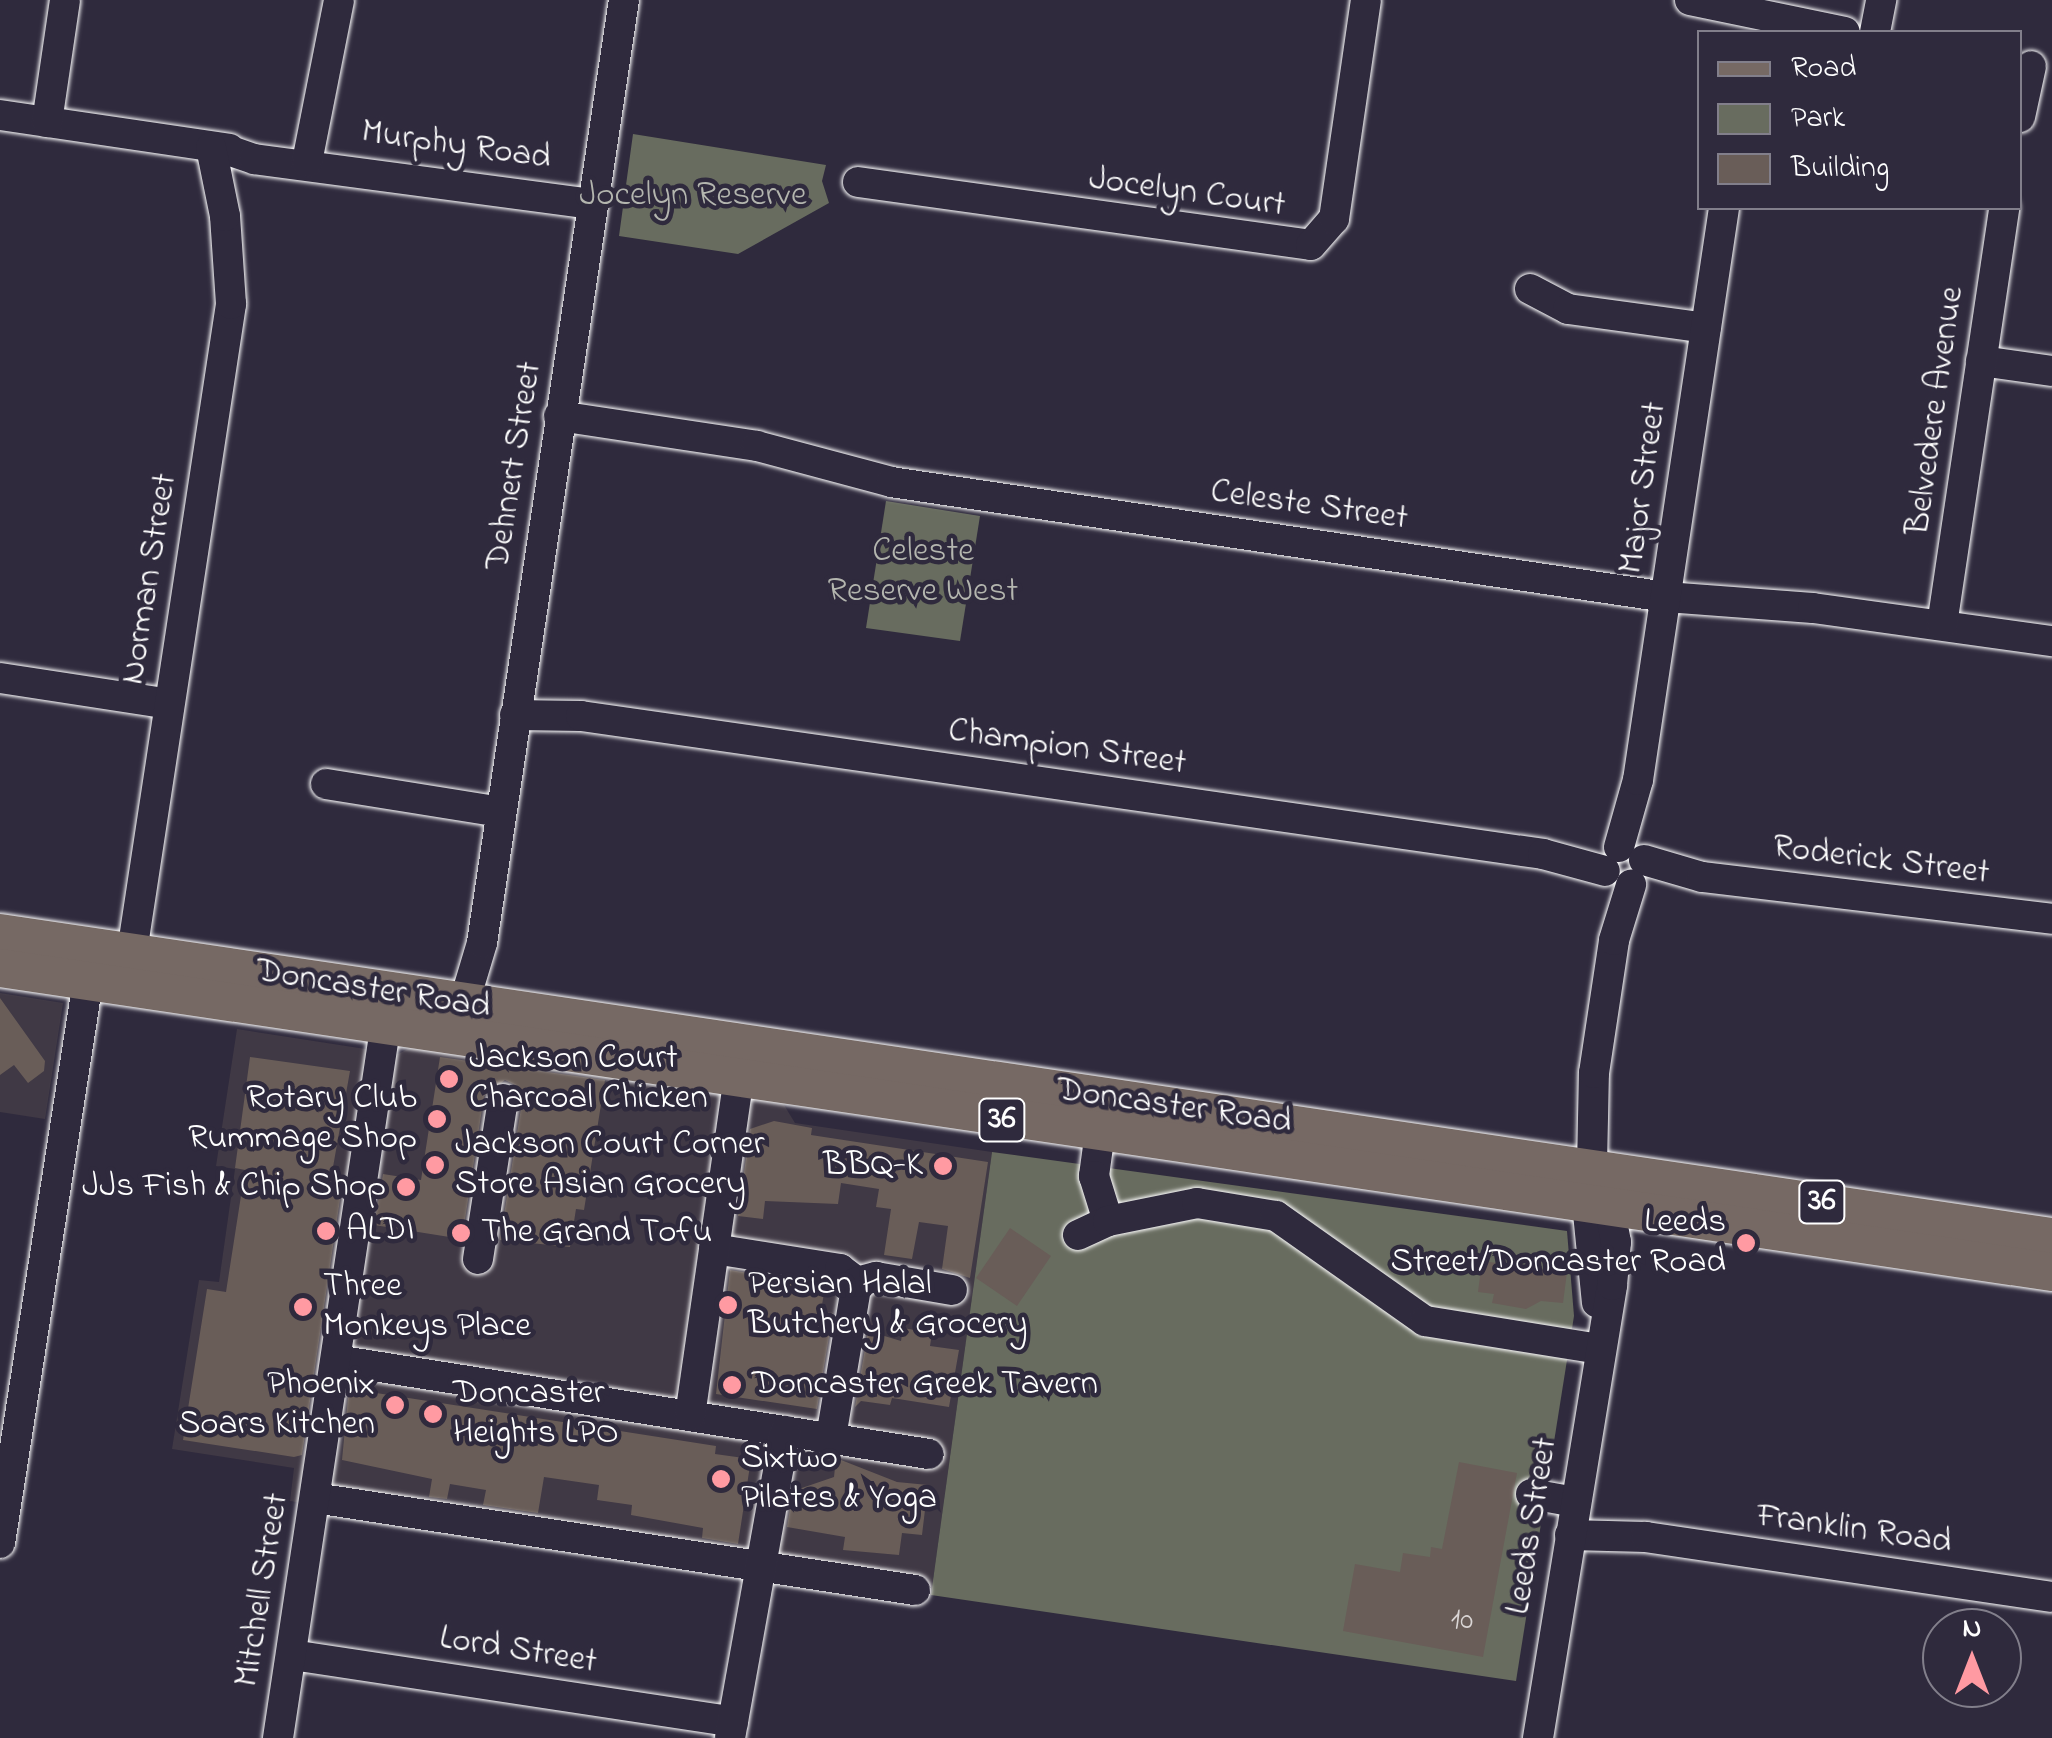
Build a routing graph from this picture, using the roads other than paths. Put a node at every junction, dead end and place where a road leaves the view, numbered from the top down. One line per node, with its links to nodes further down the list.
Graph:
1 (65, 0): 15 (street)
2 (339, 0): 17 (street)
3 (624, 0): 19 (street, Dehnert Street)
4 (1366, 0): 18 (street, Jocelyn Court)
5 (1690, 0): 8 (street)
6 (1881, 0): 10 (street)
7 (1891, 0): 11 (street)
8 (1752, 22): 9 (street)
9 (1826, 30)
10 (1875, 30)
11 (1888, 30)
12 (2034, 66): 13 (street)
13 (2022, 110)
14 (0, 115): 15 (street, Murphy Road)
15 (46, 122): 16 (street, Murphy Road)
16 (218, 148): 17 (street, Murphy Road); 31 (street, Norman Street)
17 (314, 163): 19 (street, Murphy Road)
18 (858, 182)
19 (593, 204): 26 (street, Dehnert Street)
20 (1724, 210): 23 (street, Major Street)
21 (2004, 210): 24 (street, Belvedere Avenue)
22 (1530, 289): 23 (street)
23 (1706, 328): 27 (street, Major Street)
24 (1981, 361): 25 (street); 28 (street, Belvedere Avenue)
25 (2052, 371)
26 (560, 416): 27 (street, Celeste Street); 32 (street, Dehnert Street)
27 (1666, 597): 28 (street, Celeste Street); 35 (street, Major Street)
28 (1942, 625): 29 (street, Celeste Street)
29 (2052, 641)
30 (0, 678): 31 (street)
31 (169, 704): 38 (street, Norman Street)
32 (516, 708): 34 (street, Dehnert Street); 35 (street, Champion Street)
33 (326, 784): 34 (street)
34 (502, 812): 42 (street, Dehnert Street)
35 (1625, 866): 36 (street, Roderick Street); 47 (street, Major Street)
36 (2052, 920)
37 (0, 933): 38 (main road, Doncaster Road / 36)
38 (132, 952): 39 (main road, Doncaster Road / 36)
39 (170, 959): 42 (main road, Doncaster Road / 36); 43 (street)
40 (0, 968): 41 (main road, Doncaster Road / 36)
41 (88, 981): 43 (main road, Doncaster Road / 36); 66 (street)
42 (468, 1004): 43 (street); 44 (main road, Doncaster Road / 36)
43 (402, 1032): 44 (main road, Doncaster Road / 36); 58 (street, Mitchell Street)
44 (741, 1064): 46 (main road, Doncaster Road / 36); 52 (street)
45 (503, 1099): 53 (street)
46 (1102, 1116): 47 (main road, Doncaster Road / 36); 48 (main road, Doncaster Road / 36); 49 (street)
47 (1592, 1166): 48 (main road); 51 (main road, Doncaster Road / 36)
48 (1598, 1205): 54 (main road, Doncaster Road / 36); 57 (street, Leeds Street)
49 (1108, 1221): 50 (street); 57 (street)
50 (1078, 1234)
51 (2052, 1237)
52 (714, 1249): 55 (street); 59 (street)
53 (478, 1259)
54 (2052, 1272)
55 (856, 1282): 56 (street); 61 (street)
56 (952, 1290)
57 (1600, 1338): 65 (street, Leeds Street)
58 (336, 1360): 59 (street); 64 (street, Mitchell Street)
59 (690, 1416): 60 (street)
60 (786, 1431): 61 (street); 67 (street)
61 (831, 1438): 62 (street)
62 (929, 1454)
63 (1531, 1494): 65 (street, Franklin Road)
64 (316, 1498): 67 (street); 70 (street, Mitchell Street)
65 (1573, 1518): 69 (street, Franklin Road); 73 (street, Leeds Street)
66 (0, 1543)
67 (760, 1564): 68 (street); 71 (street)
68 (914, 1590)
69 (2052, 1596)
70 (292, 1655): 71 (street, Lord Street); 72 (street, Mitchell Street)
71 (731, 1730)
72 (278, 1738)
73 (1538, 1738)

